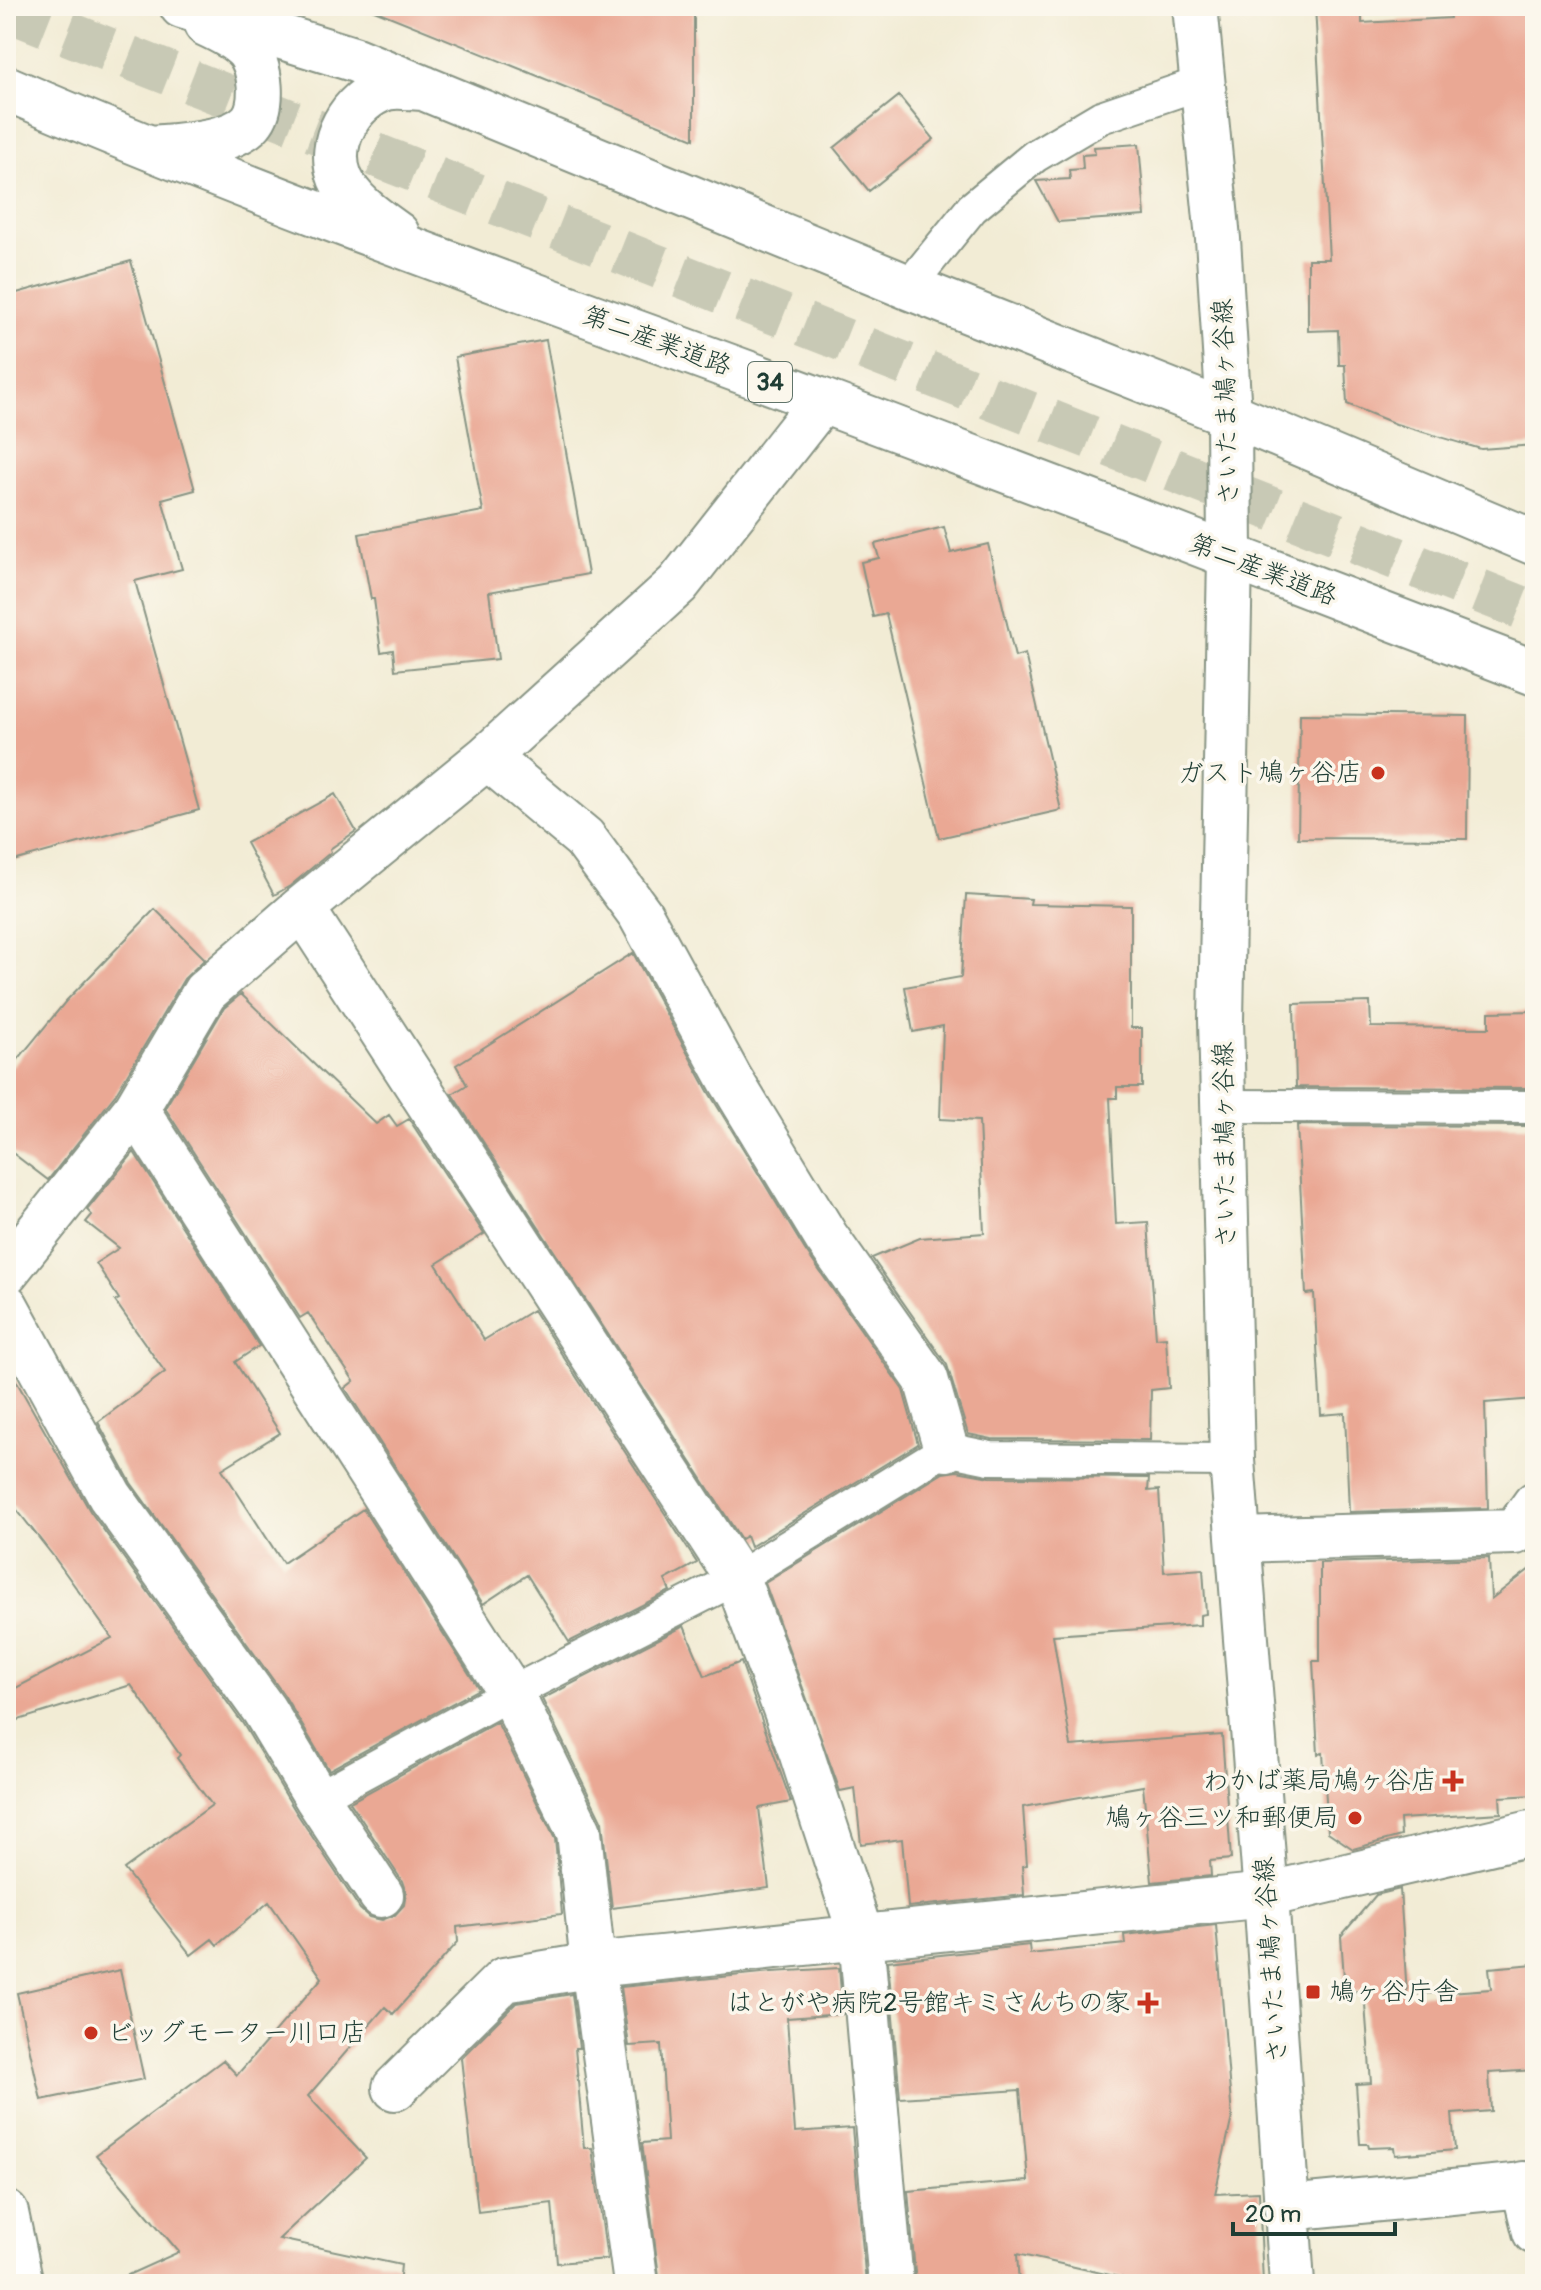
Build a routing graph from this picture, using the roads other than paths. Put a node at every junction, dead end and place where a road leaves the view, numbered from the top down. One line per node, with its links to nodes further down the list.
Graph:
1 (172, 6): 7 (main road)
2 (182, 6): 6 (main road)
3 (1195, 6): 4 (main road, さいたま鳩ヶ谷線)
4 (1204, 82): 9 (lane); 11 (main road, さいたま鳩ヶ谷線)
5 (6, 88): 7 (main road, 第二産業道路 / 34)
6 (425, 88): 8 (main road); 9 (main road)
7 (148, 149): 8 (main road, 第二産業道路 / 34)
8 (440, 262): 10 (main road, 第二産業道路 / 34)
9 (908, 287): 11 (main road)
10 (822, 401): 13 (main road, 第二産業道路 / 34); 15 (main road)
11 (1229, 414): 12 (main road); 13 (main road, さいたま鳩ヶ谷線)
12 (1535, 543)
13 (1230, 557): 14 (main road, 第二産業道路 / 34); 17 (main road, さいたま鳩ヶ谷線)
14 (1535, 673)
15 (487, 757): 16 (main road); 22 (main road)
16 (302, 908): 19 (main road); 26 (main road)
17 (1224, 1106): 18 (lane); 23 (main road, さいたま鳩ヶ谷線)
18 (1535, 1107)
19 (136, 1109): 20 (main road); 27 (main road)
20 (6, 1272)
21 (6, 1306): 28 (main road)
22 (946, 1449): 23 (lane); 26 (lane)
23 (1232, 1460): 25 (main road, さいたま鳩ヶ谷線)
24 (1528, 1531): 25 (main road)
25 (1239, 1540): 31 (main road, さいたま鳩ヶ谷線)
26 (737, 1578): 27 (lane); 32 (main road)
27 (511, 1693): 28 (lane); 33 (main road)
28 (317, 1798): 30 (main road)
29 (1535, 1832): 31 (main road)
30 (381, 1895)
31 (1266, 1895): 32 (main road); 36 (main road, さいたま鳩ヶ谷線)
32 (861, 1936): 33 (main road); 41 (main road)
33 (593, 1965): 34 (main road); 40 (main road)
34 (395, 2088)
35 (1529, 2184): 36 (main road); 38 (main road)
36 (1288, 2208): 42 (main road, さいたま鳩ヶ谷線)
37 (6, 2213): 39 (main road)
38 (1535, 2232)
39 (21, 2284)
40 (636, 2284)
41 (891, 2284)
42 (1292, 2284)

